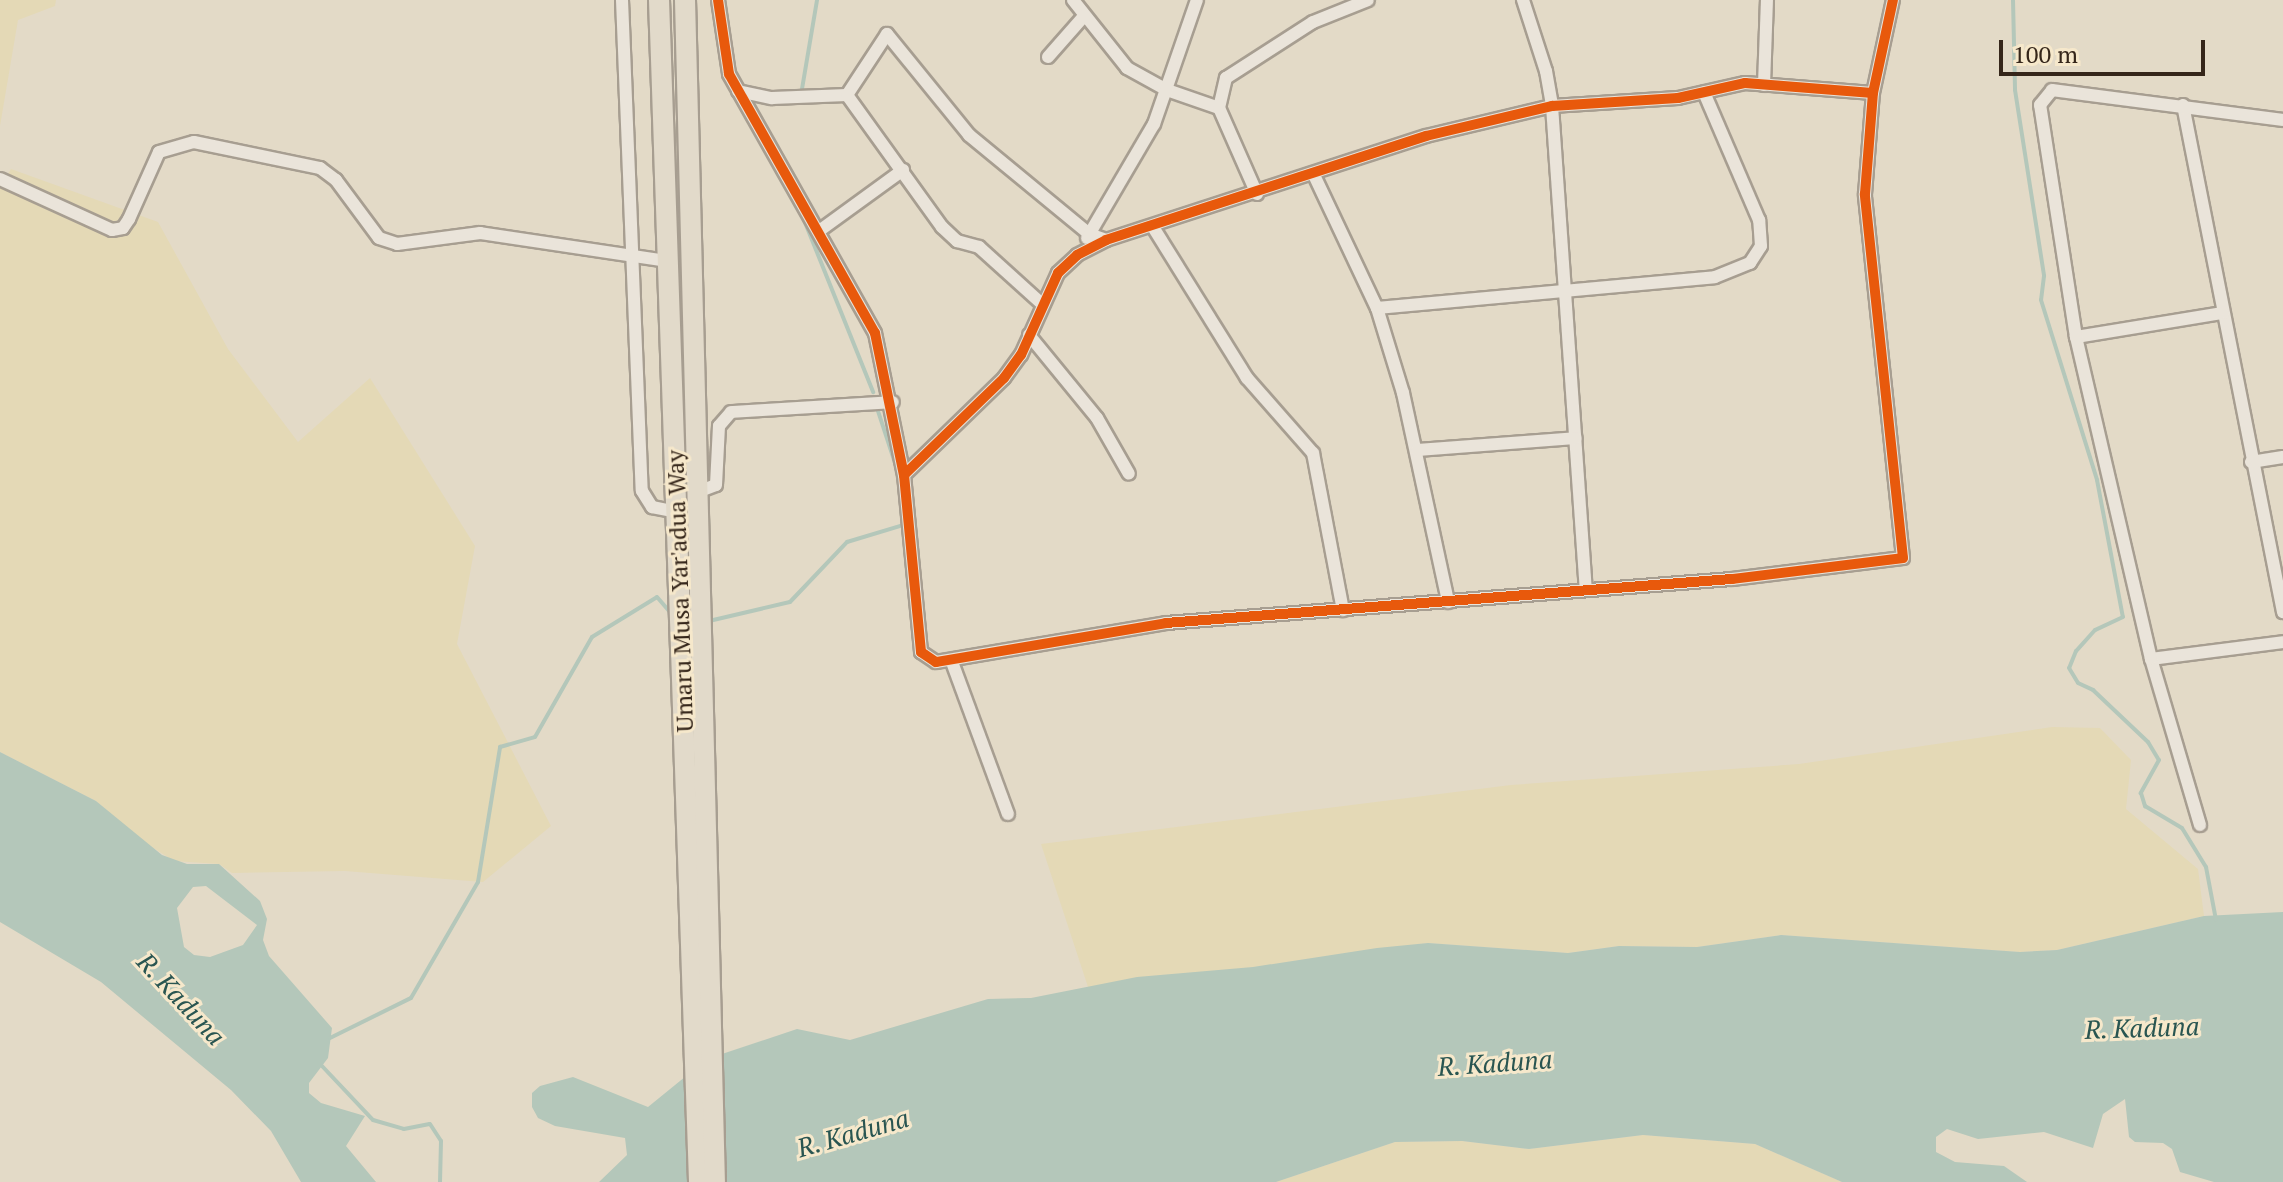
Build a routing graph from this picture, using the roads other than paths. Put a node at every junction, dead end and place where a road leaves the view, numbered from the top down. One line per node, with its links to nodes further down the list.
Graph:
1 (622, 0): 31 (street)
2 (659, 0): 33 (main road, Umaru Musa Yar'adua Way)
3 (685, 0): 47 (main road, Umaru Musa Yar'adua Way)
4 (718, 0): 15 (street)
5 (1073, 0): 11 (street)
6 (1197, 0): 14 (street)
7 (1368, 0): 21 (street)
8 (1523, 0): 20 (street)
9 (1767, 0): 13 (street)
10 (1893, 0): 17 (street)
11 (1084, 16): 12 (street); 14 (street)
12 (1048, 57)
13 (1764, 85): 16 (street); 17 (street)
14 (1167, 90): 21 (street); 29 (street)
15 (738, 91): 18 (street); 28 (street)
16 (1704, 92): 20 (street); 34 (street)
17 (1873, 93): 49 (street)
18 (847, 95): 23 (street); 29 (street)
19 (2183, 105): 22 (street); 37 (street); 39 (street)
20 (1552, 106): 24 (street); 34 (street)
21 (1219, 108): 26 (street)
22 (2283, 120)
23 (903, 170): 28 (street); 35 (street)
24 (1314, 175): 26 (street); 36 (street)
25 (0, 179): 31 (street)
26 (1257, 194): 27 (street)
27 (1153, 227): 30 (street); 51 (street)
28 (819, 231): 40 (street)
29 (1089, 234): 30 (street); 32 (street)
30 (1106, 240): 32 (street)
31 (634, 254): 33 (street); 48 (street)
32 (1077, 255): 35 (street)
33 (667, 261): 48 (main road, Umaru Musa Yar'adua Way)
34 (1565, 291): 36 (street); 41 (street)
35 (1041, 303): 38 (street)
36 (1377, 308): 42 (street)
37 (2223, 313): 39 (street); 44 (street)
38 (1029, 335): 45 (street); 46 (street)
39 (2076, 337): 54 (street)
40 (893, 402): 46 (street); 47 (street)
41 (1576, 438): 42 (street); 49 (street)
42 (1417, 450): 50 (street)
43 (2283, 457): 44 (street)
44 (2251, 462): 52 (street)
45 (1129, 474)
46 (904, 475): 55 (street)
47 (695, 493): 58 (main road, Umaru Musa Yar'adua Way)
48 (677, 512): 58 (main road, Umaru Musa Yar'adua Way)
49 (1586, 587): 50 (street)
50 (1448, 602): 51 (street)
51 (1343, 610): 55 (street)
52 (2283, 612)
53 (2283, 642): 54 (street)
54 (2151, 659): 57 (street)
55 (952, 662): 56 (street)
56 (1008, 814)
57 (2200, 825)
58 (701, 980): 59 (main road, Umaru Musa Yar'adua Way); 60 (main road, Umaru Musa Yar'adua Way)
59 (699, 1182)
60 (715, 1182)

